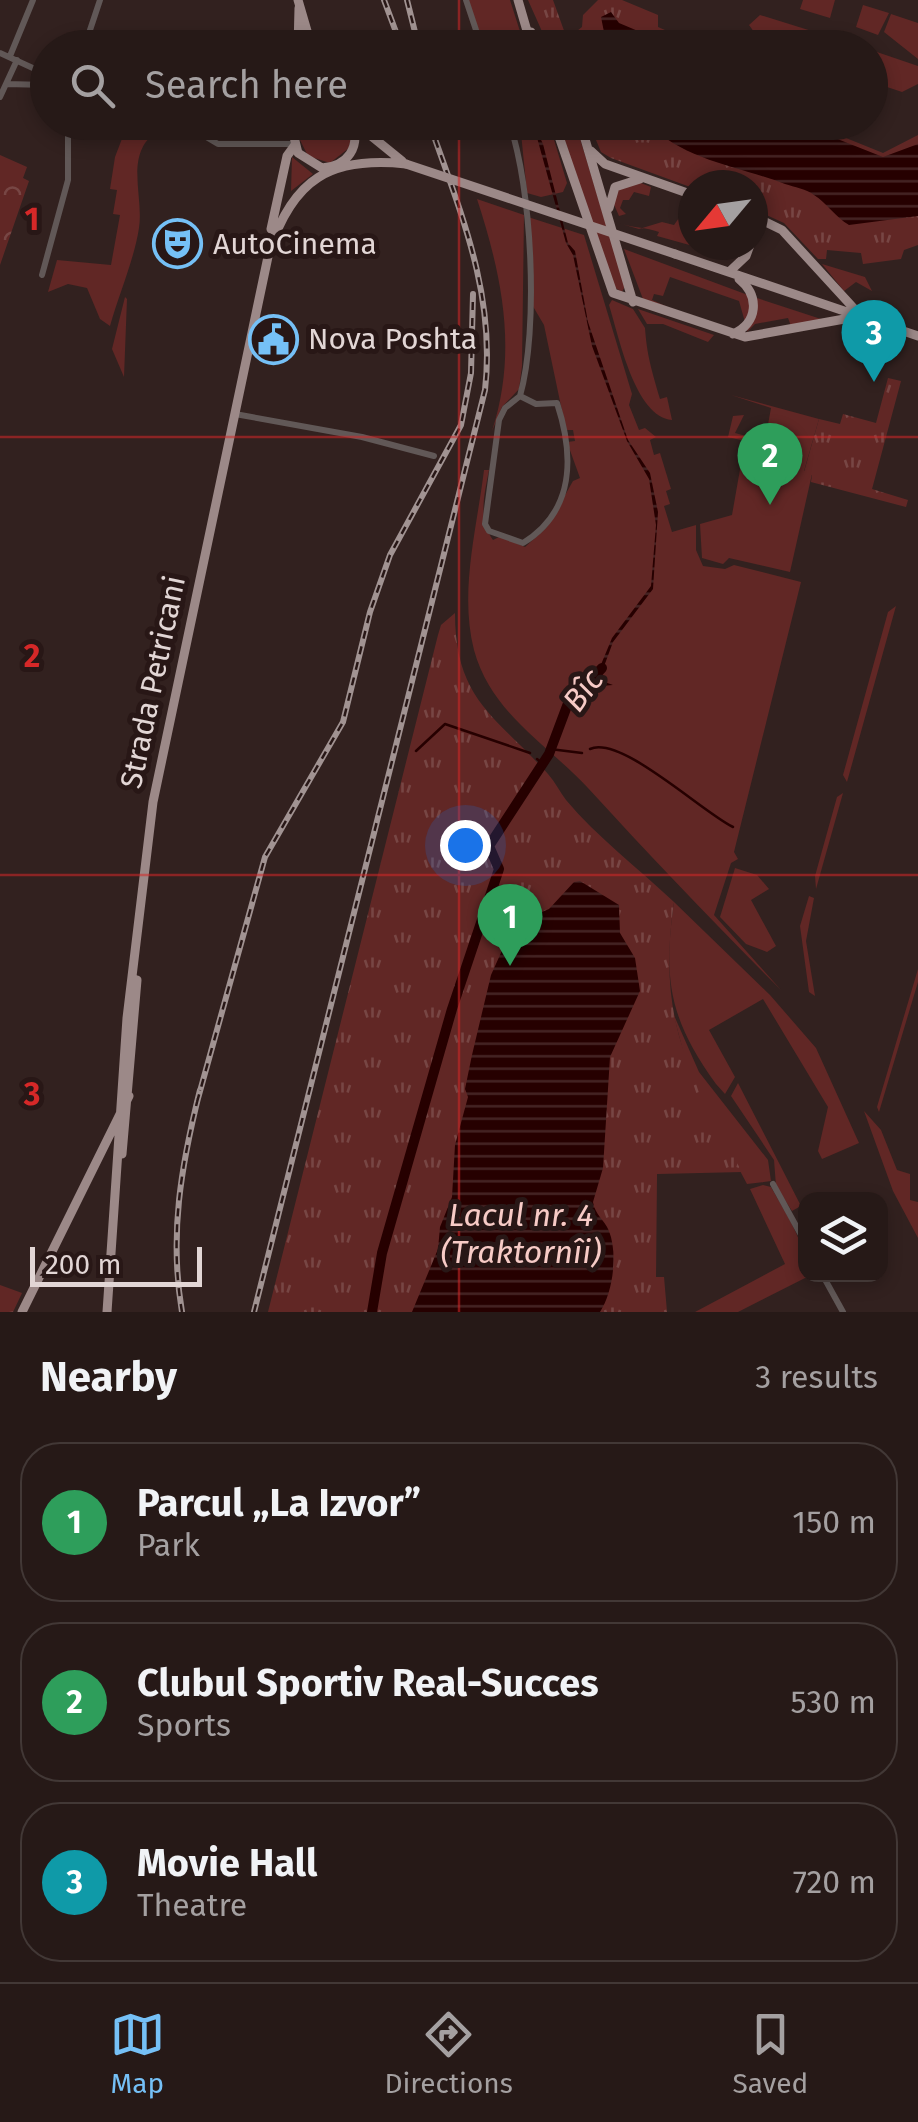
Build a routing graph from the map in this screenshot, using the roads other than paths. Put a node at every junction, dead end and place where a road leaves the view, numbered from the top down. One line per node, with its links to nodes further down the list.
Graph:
1 (33, 0): 12 (street)
2 (100, 0): 6 (street)
3 (466, 0): 9 (street)
4 (518, 0): 10 (main road)
5 (299, 2): 7 (main road); 8 (main road)
6 (90, 30)
7 (298, 30)
8 (307, 30)
9 (476, 30)
10 (529, 30)
11 (0, 53): 12 (street)
12 (14, 58): 13 (street); 14 (street)
13 (30, 66)
14 (6, 84): 15 (street); 16 (street)
15 (30, 85)
16 (0, 97)
17 (68, 140): 36 (street)
18 (211, 140): 25 (street)
19 (295, 140): 25 (main road)
20 (353, 140): 28 (main road)
21 (375, 140): 27 (main road)
22 (515, 140): 43 (street)
23 (560, 140): 38 (main road)
24 (586, 140): 26 (main road)
25 (295, 145): 28 (main road); 33 (main road, Strada Petricani)
26 (588, 146): 29 (main road); 31 (main road)
27 (405, 164): 28 (main road); 35 (main road, bridge)
28 (336, 166): 33 (main road, Strada Petricani)
29 (645, 178): 30 (main road); 31 (main road)
30 (678, 190)
31 (609, 216): 37 (main road)
32 (768, 223): 40 (main road)
33 (269, 252): 44 (main road, Strada Petricani)
34 (742, 260): 35 (main road)
35 (729, 272): 40 (main road); 41 (main road)
36 (42, 274)
37 (628, 282): 38 (main road); 39 (main road)
38 (634, 303): 39 (main road)
39 (645, 306): 41 (main road)
40 (860, 316): 41 (main road); 42 (main road)
41 (731, 335)
42 (918, 336)
43 (520, 396): 43 (street)
44 (234, 414): 45 (street); 46 (main road, Strada Petricani)
45 (434, 456)
46 (136, 962): 47 (main road, Strada Petricani); 48 (main road, Strada Petricani)
47 (129, 1096): 48 (main road); 49 (main road, Strada Petricani)
48 (120, 1111): 49 (main road, Strada Petricani); 53 (main road)
49 (120, 1161): 54 (main road, Strada Petricani)
50 (773, 1184): 51 (street)
51 (798, 1229)
52 (826, 1282): 55 (street)
53 (22, 1312)
54 (107, 1312)
55 (842, 1312)

